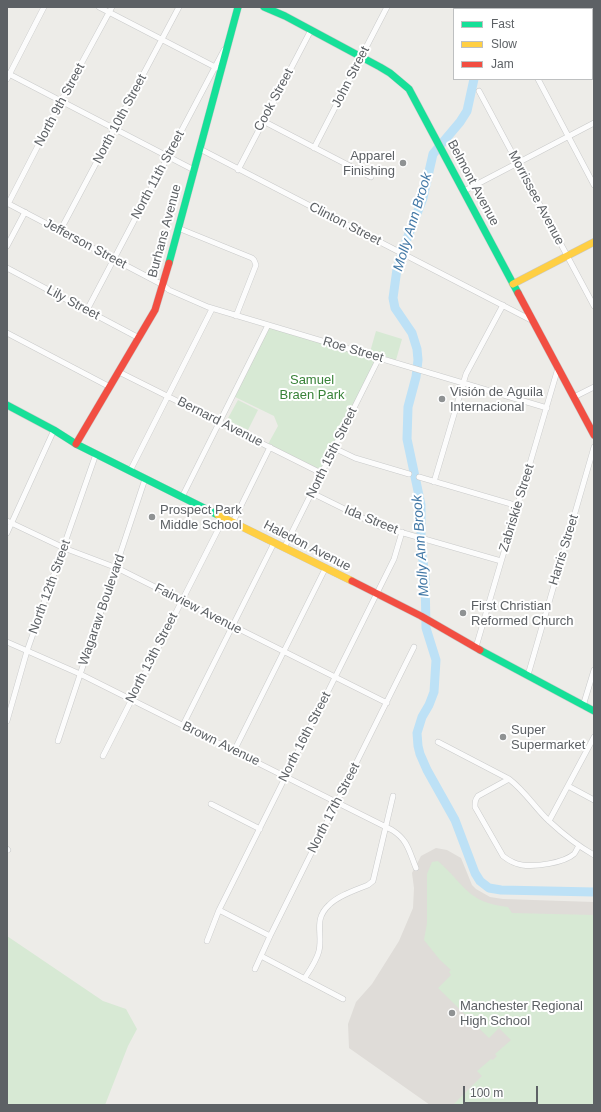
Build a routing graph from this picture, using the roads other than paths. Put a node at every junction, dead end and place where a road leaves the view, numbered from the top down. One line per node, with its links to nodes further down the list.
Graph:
1 (44, 7): 12 (street)
2 (99, 7): 7 (street)
3 (179, 7): 9 (street, North 10th Street)
4 (238, 7): 11 (main road, Burhans Avenue)
5 (264, 7): 8 (main road, Belmont Avenue)
6 (387, 7): 10 (street, John Street)
7 (110, 10): 9 (street); 15 (street, North 9th Street)
8 (311, 30): 10 (main road, Belmont Avenue); 16 (street, Cook Street)
9 (162, 40): 11 (street); 18 (street, North 10th Street)
10 (361, 57): 20 (street, John Street); 28 (main road, Belmont Avenue)
11 (218, 69): 21 (main road, Burhans Avenue); 22 (street, North 11th Street)
12 (8, 75): 15 (street)
13 (539, 80): 19 (street)
14 (479, 91): 23 (street, Morrissee Avenue)
15 (61, 101): 18 (street); 29 (street, North 9th Street)
16 (263, 121): 20 (street); 25 (street, Cook Street)
17 (594, 123): 19 (street)
18 (115, 128): 22 (street); 32 (street, North 10th Street)
19 (568, 137): 23 (street); 27 (street)
20 (314, 148): 26 (street)
21 (200, 150): 24 (main road, Burhans Avenue); 25 (street, Clinton Street)
22 (168, 156): 24 (street); 36 (street, North 11th Street)
23 (518, 163): 28 (street); 35 (street, Morrissee Avenue)
24 (194, 170): 31 (main road, Burhans Avenue)
25 (238, 170): 40 (street, Clinton Street)
26 (371, 177)
27 (594, 185)
28 (464, 192): 38 (main road, Belmont Avenue)
29 (8, 203): 30 (street, Jefferson Street)
30 (25, 212): 32 (street, Jefferson Street); 34 (street)
31 (178, 228): 39 (main road, Burhans Avenue); 44 (street)
32 (60, 231): 36 (street, Jefferson Street)
33 (594, 242): 35 (main road)
34 (7, 246)
35 (567, 256): 38 (main road); 41 (street, Morrissee Avenue)
36 (114, 259): 39 (street, Jefferson Street); 43 (street, North 11th Street)
37 (7, 268): 43 (street, Lily Street)
38 (513, 284): 45 (main road, Belmont Avenue)
39 (163, 285): 42 (street, Roe Street); 48 (main road, Burhans Avenue)
40 (503, 305): 45 (street, Clinton Street); 52 (street)
41 (594, 306)
42 (212, 309): 44 (street, Roe Street); 55 (street)
43 (87, 310): 48 (street, Lily Street)
44 (236, 316): 46 (street, Roe Street)
45 (533, 321): 50 (main road, Belmont Avenue)
46 (268, 325): 49 (street, Roe Street); 59 (street)
47 (7, 333): 53 (street)
48 (139, 338): 51 (main road, Burhans Avenue)
49 (379, 358): 52 (street, Roe Street); 65 (street, North 15th Street)
50 (558, 368): 56 (main road, Belmont Avenue); 58 (street, Zabriskie Street)
51 (119, 372): 53 (main road, Burhans Avenue); 55 (street, Bernard Avenue)
52 (464, 382): 58 (street, Roe Street); 72 (street)
53 (110, 387): 62 (main road, Burhans Avenue)
54 (594, 387): 56 (street)
55 (168, 396): 59 (street, Bernard Avenue); 67 (street)
56 (574, 398): 61 (main road, Belmont Avenue)
57 (7, 405): 60 (main road, Haledon Avenue)
58 (547, 408): 75 (street, Zabriskie Street)
59 (219, 422): 63 (street, Bernard Avenue); 74 (street)
60 (54, 430): 62 (main road, Haledon Avenue); 77 (street)
61 (594, 434)
62 (76, 444): 66 (main road, Haledon Avenue)
63 (270, 447): 68 (street, Bernard Avenue); 78 (street)
64 (594, 447): 97 (street, Harris Street)
65 (334, 448): 68 (street, North 15th Street); 69 (street)
66 (96, 454): 67 (main road, Haledon Avenue); 82 (street, North 12th Street)
67 (130, 471): 71 (main road, Haledon Avenue)
68 (321, 473): 73 (street, North 15th Street)
69 (409, 474)
70 (419, 477): 72 (street)
71 (146, 479): 74 (main road, Haledon Avenue); 85 (street, Wagaraw Boulevard)
72 (434, 482): 75 (street)
73 (312, 493): 79 (street, Ida Street); 83 (street, North 15th Street)
74 (182, 497): 76 (main road, Haledon Avenue)
75 (518, 506): 84 (street, Zabriskie Street)
76 (224, 518): 78 (main road, Haledon Avenue); 88 (street, North 13th Street)
77 (9, 522): 80 (street); 82 (street, Fairview Avenue)
78 (233, 522): 81 (main road, Haledon Avenue)
79 (402, 532): 84 (street, Ida Street); 87 (street, North 16th Street)
80 (7, 533)
81 (274, 543): 83 (main road, Haledon Avenue); 89 (street)
82 (64, 548): 85 (street, Fairview Avenue); 93 (street, North 12th Street)
83 (284, 548): 86 (main road, Haledon Avenue)
84 (501, 561): 92 (street, Zabriskie Street)
85 (116, 568): 88 (street, Fairview Avenue); 96 (street, Wagaraw Boulevard)
86 (325, 569): 87 (main road, Haledon Avenue); 94 (street)
87 (377, 594): 92 (main road, Haledon Avenue); 98 (street, North 16th Street)
88 (181, 601): 89 (street, Fairview Avenue); 99 (street, North 13th Street)
89 (232, 626): 94 (street, Fairview Avenue); 104 (street)
90 (7, 642): 93 (street, Brown Avenue)
91 (414, 647): 100 (street, North 17th Street)
92 (476, 647): 97 (main road, Haledon Avenue)
93 (27, 651): 96 (street, Brown Avenue); 103 (street, North 12th Street)
94 (284, 652): 98 (street, Fairview Avenue); 108 (street)
95 (594, 670): 101 (street)
96 (80, 674): 99 (street, Brown Avenue); 106 (street, Wagaraw Boulevard)
97 (528, 675): 101 (main road, Haledon Avenue)
98 (336, 677): 100 (street, Fairview Avenue); 110 (street, North 16th Street)
99 (132, 699): 104 (street, Brown Avenue); 109 (street, North 13th Street)
100 (387, 703): 115 (street, North 17th Street)
101 (583, 706): 102 (main road, Haledon Avenue)
102 (594, 711)
103 (7, 721)
104 (183, 725): 108 (street, Brown Avenue)
105 (594, 737): 112 (street)
106 (58, 741)
107 (438, 742): 111 (street)
108 (234, 751): 110 (street, Brown Avenue)
109 (104, 756)
110 (285, 776): 115 (street, Brown Avenue); 119 (street, North 16th Street)
111 (509, 779): 117 (street); 120 (street)
112 (568, 786): 114 (street); 117 (street)
113 (393, 796): 118 (street)
114 (594, 800)
115 (337, 802): 118 (street, Brown Avenue); 124 (street, North 17th Street)
116 (211, 804): 119 (street)
117 (549, 821): 120 (street)
118 (386, 826): 122 (street, Brown Avenue); 128 (street)
119 (260, 829): 123 (street, North 16th Street)
120 (578, 846): 121 (street)
121 (594, 855)
122 (416, 868)
123 (219, 910): 124 (street); 125 (street, North 16th Street)
124 (270, 936): 126 (street, North 17th Street)
125 (207, 941)
126 (261, 956): 127 (street, North 17th Street); 128 (street)
127 (255, 969)
128 (304, 979): 129 (street)
129 (343, 998)

